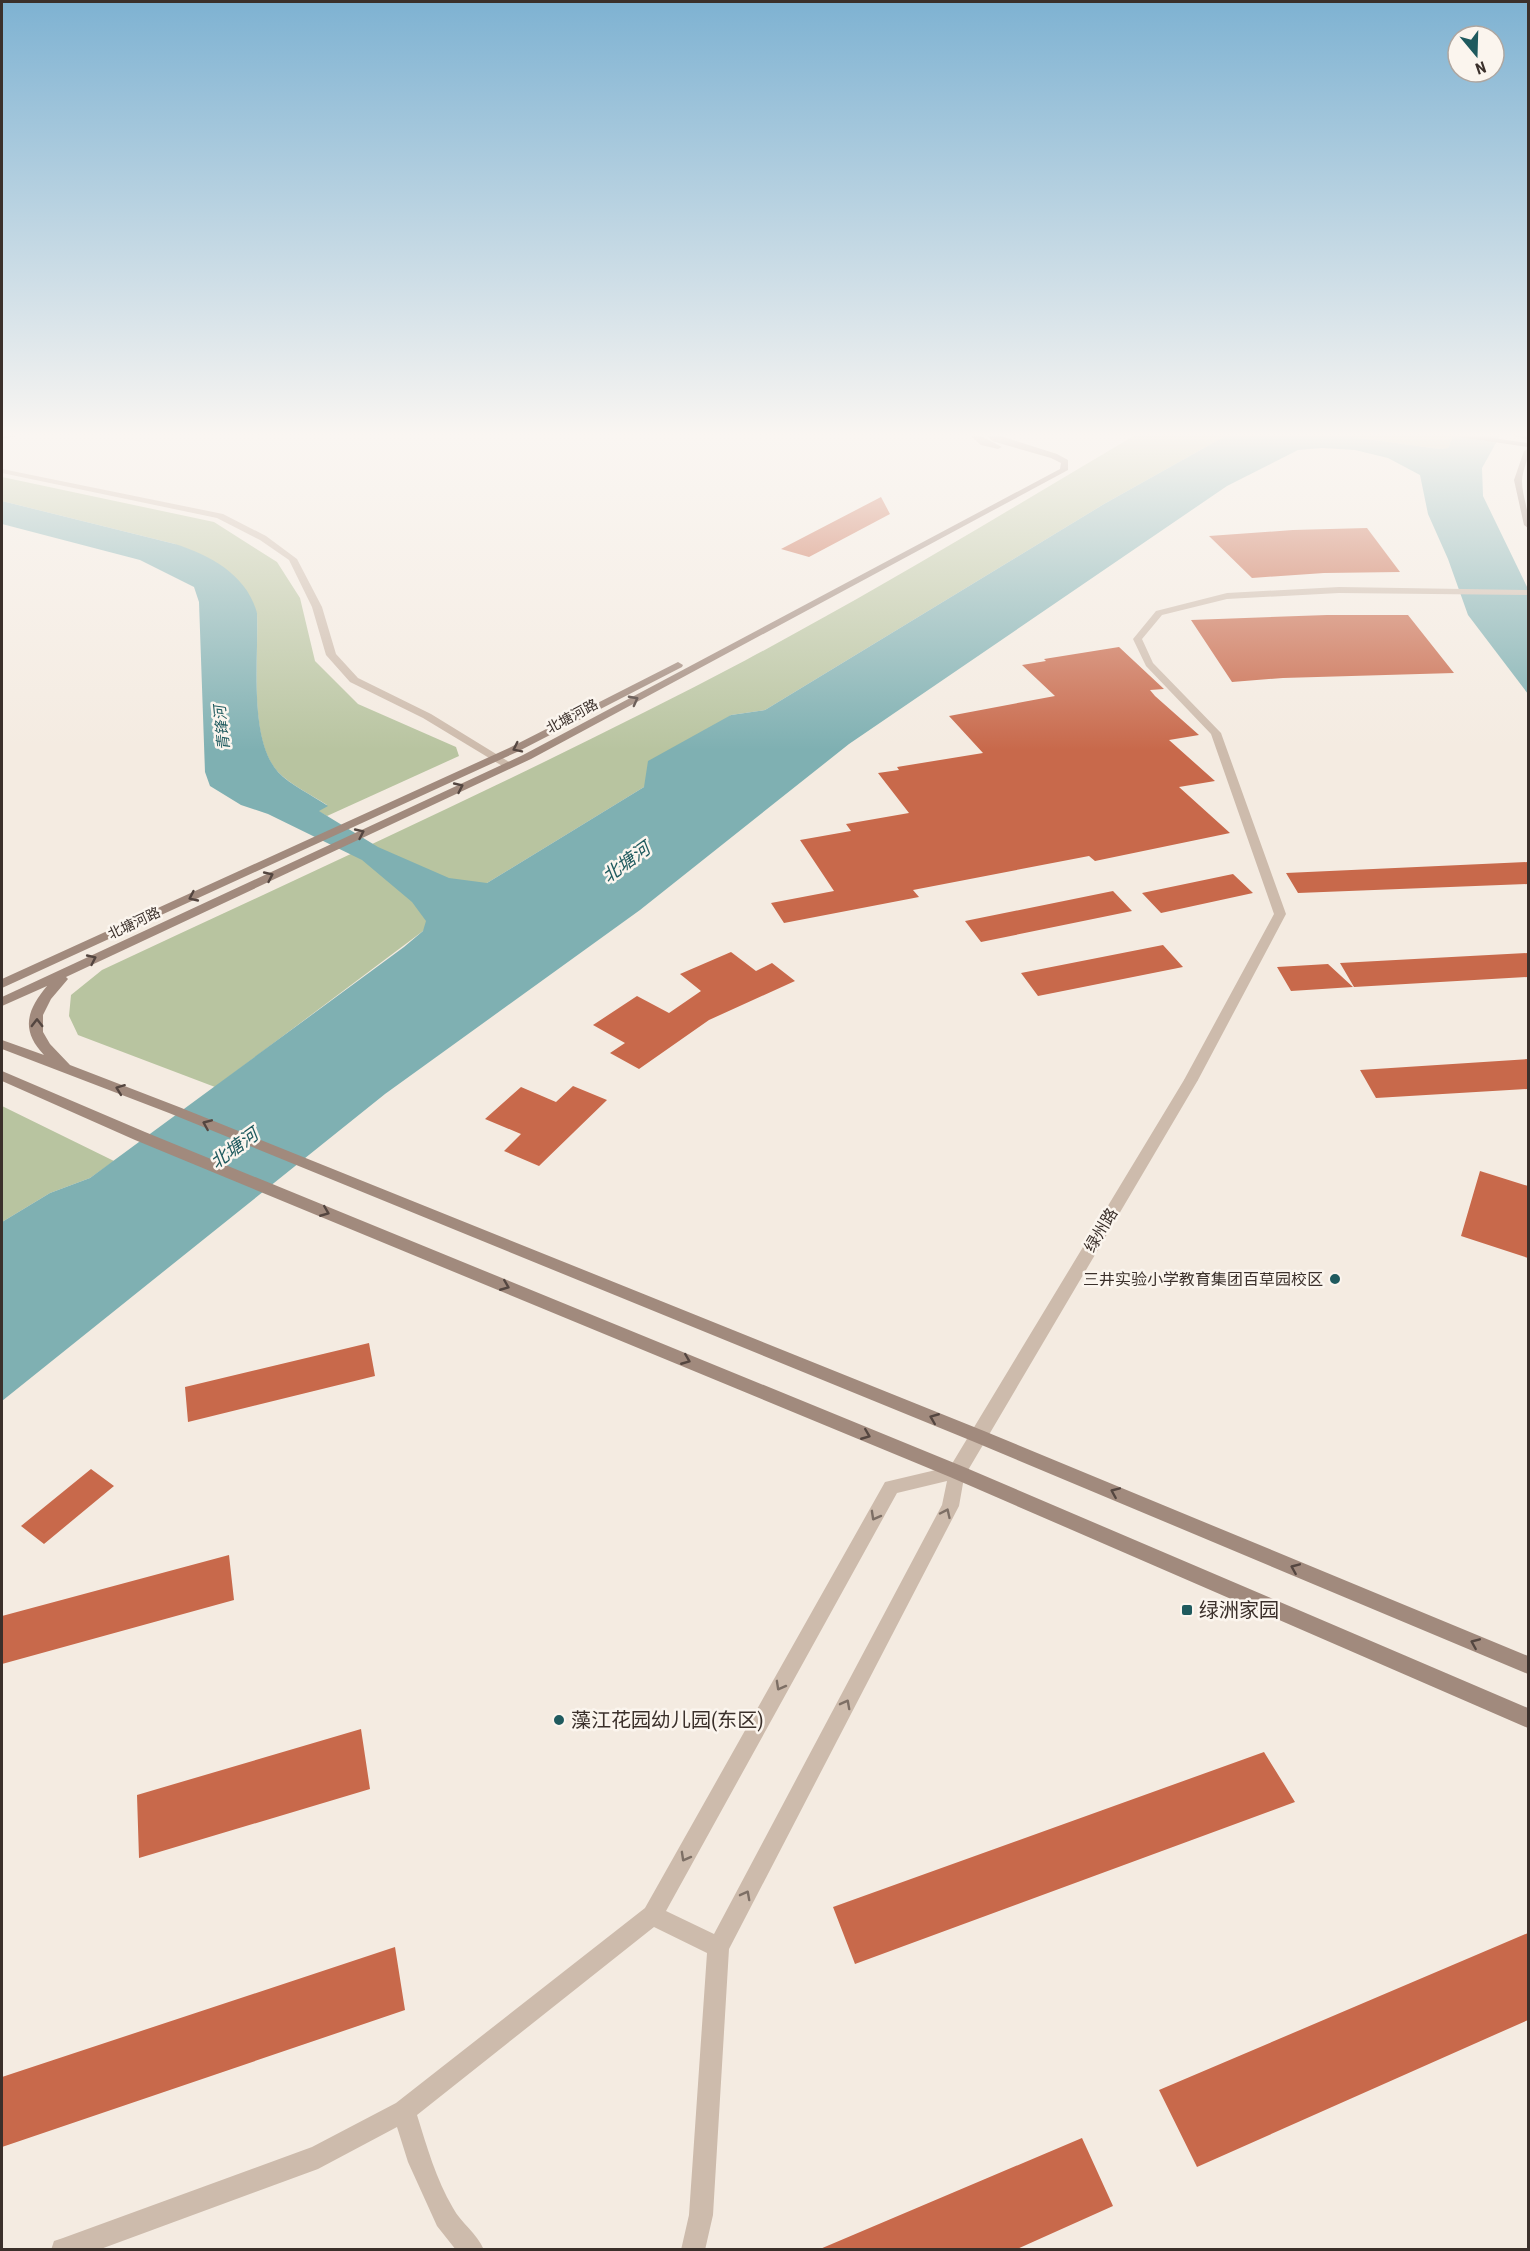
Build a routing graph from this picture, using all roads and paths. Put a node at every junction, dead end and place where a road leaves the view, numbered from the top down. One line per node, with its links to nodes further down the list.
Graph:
1 (264, 539): 5 (street)
2 (920, 539): 5 (main road, 北塘河路, one-way to 5)
3 (935, 539): 6 (main road, 北塘河路, one-way to 3)
4 (1528, 593): 14 (lane)
5 (496, 758): 6 (street); 7 (main road, 北塘河路)
6 (508, 765): 7 (main road, 北塘河路, one-way to 6)
7 (309, 850): 8 (main road, 北塘河路, one-way to 7); 9 (main road, 北塘河路, one-way to 9)
8 (71, 969): 10 (main road, 北塘河路); 12 (main road, one-way to 8)
9 (2, 984)
10 (2, 1002)
11 (2, 1044): 12 (main road)
12 (67, 1070): 15 (main road, one-way to 12)
13 (2, 1076): 16 (main road, one-way to 16)
14 (1191, 1080): 15 (street, 绿州路)
15 (978, 1436): 16 (street, 绿州路); 17 (main road, one-way to 15)
16 (957, 1472): 18 (main road); 19 (lane, one-way to 19); 20 (lane, one-way to 16)
17 (1528, 1665)
18 (1528, 1718)
19 (652, 1916): 20 (lane); 21 (lane)
20 (718, 1947): 24 (lane)
21 (404, 2110): 22 (lane); 23 (lane)
22 (63, 2250)
23 (472, 2250)
24 (693, 2250)

